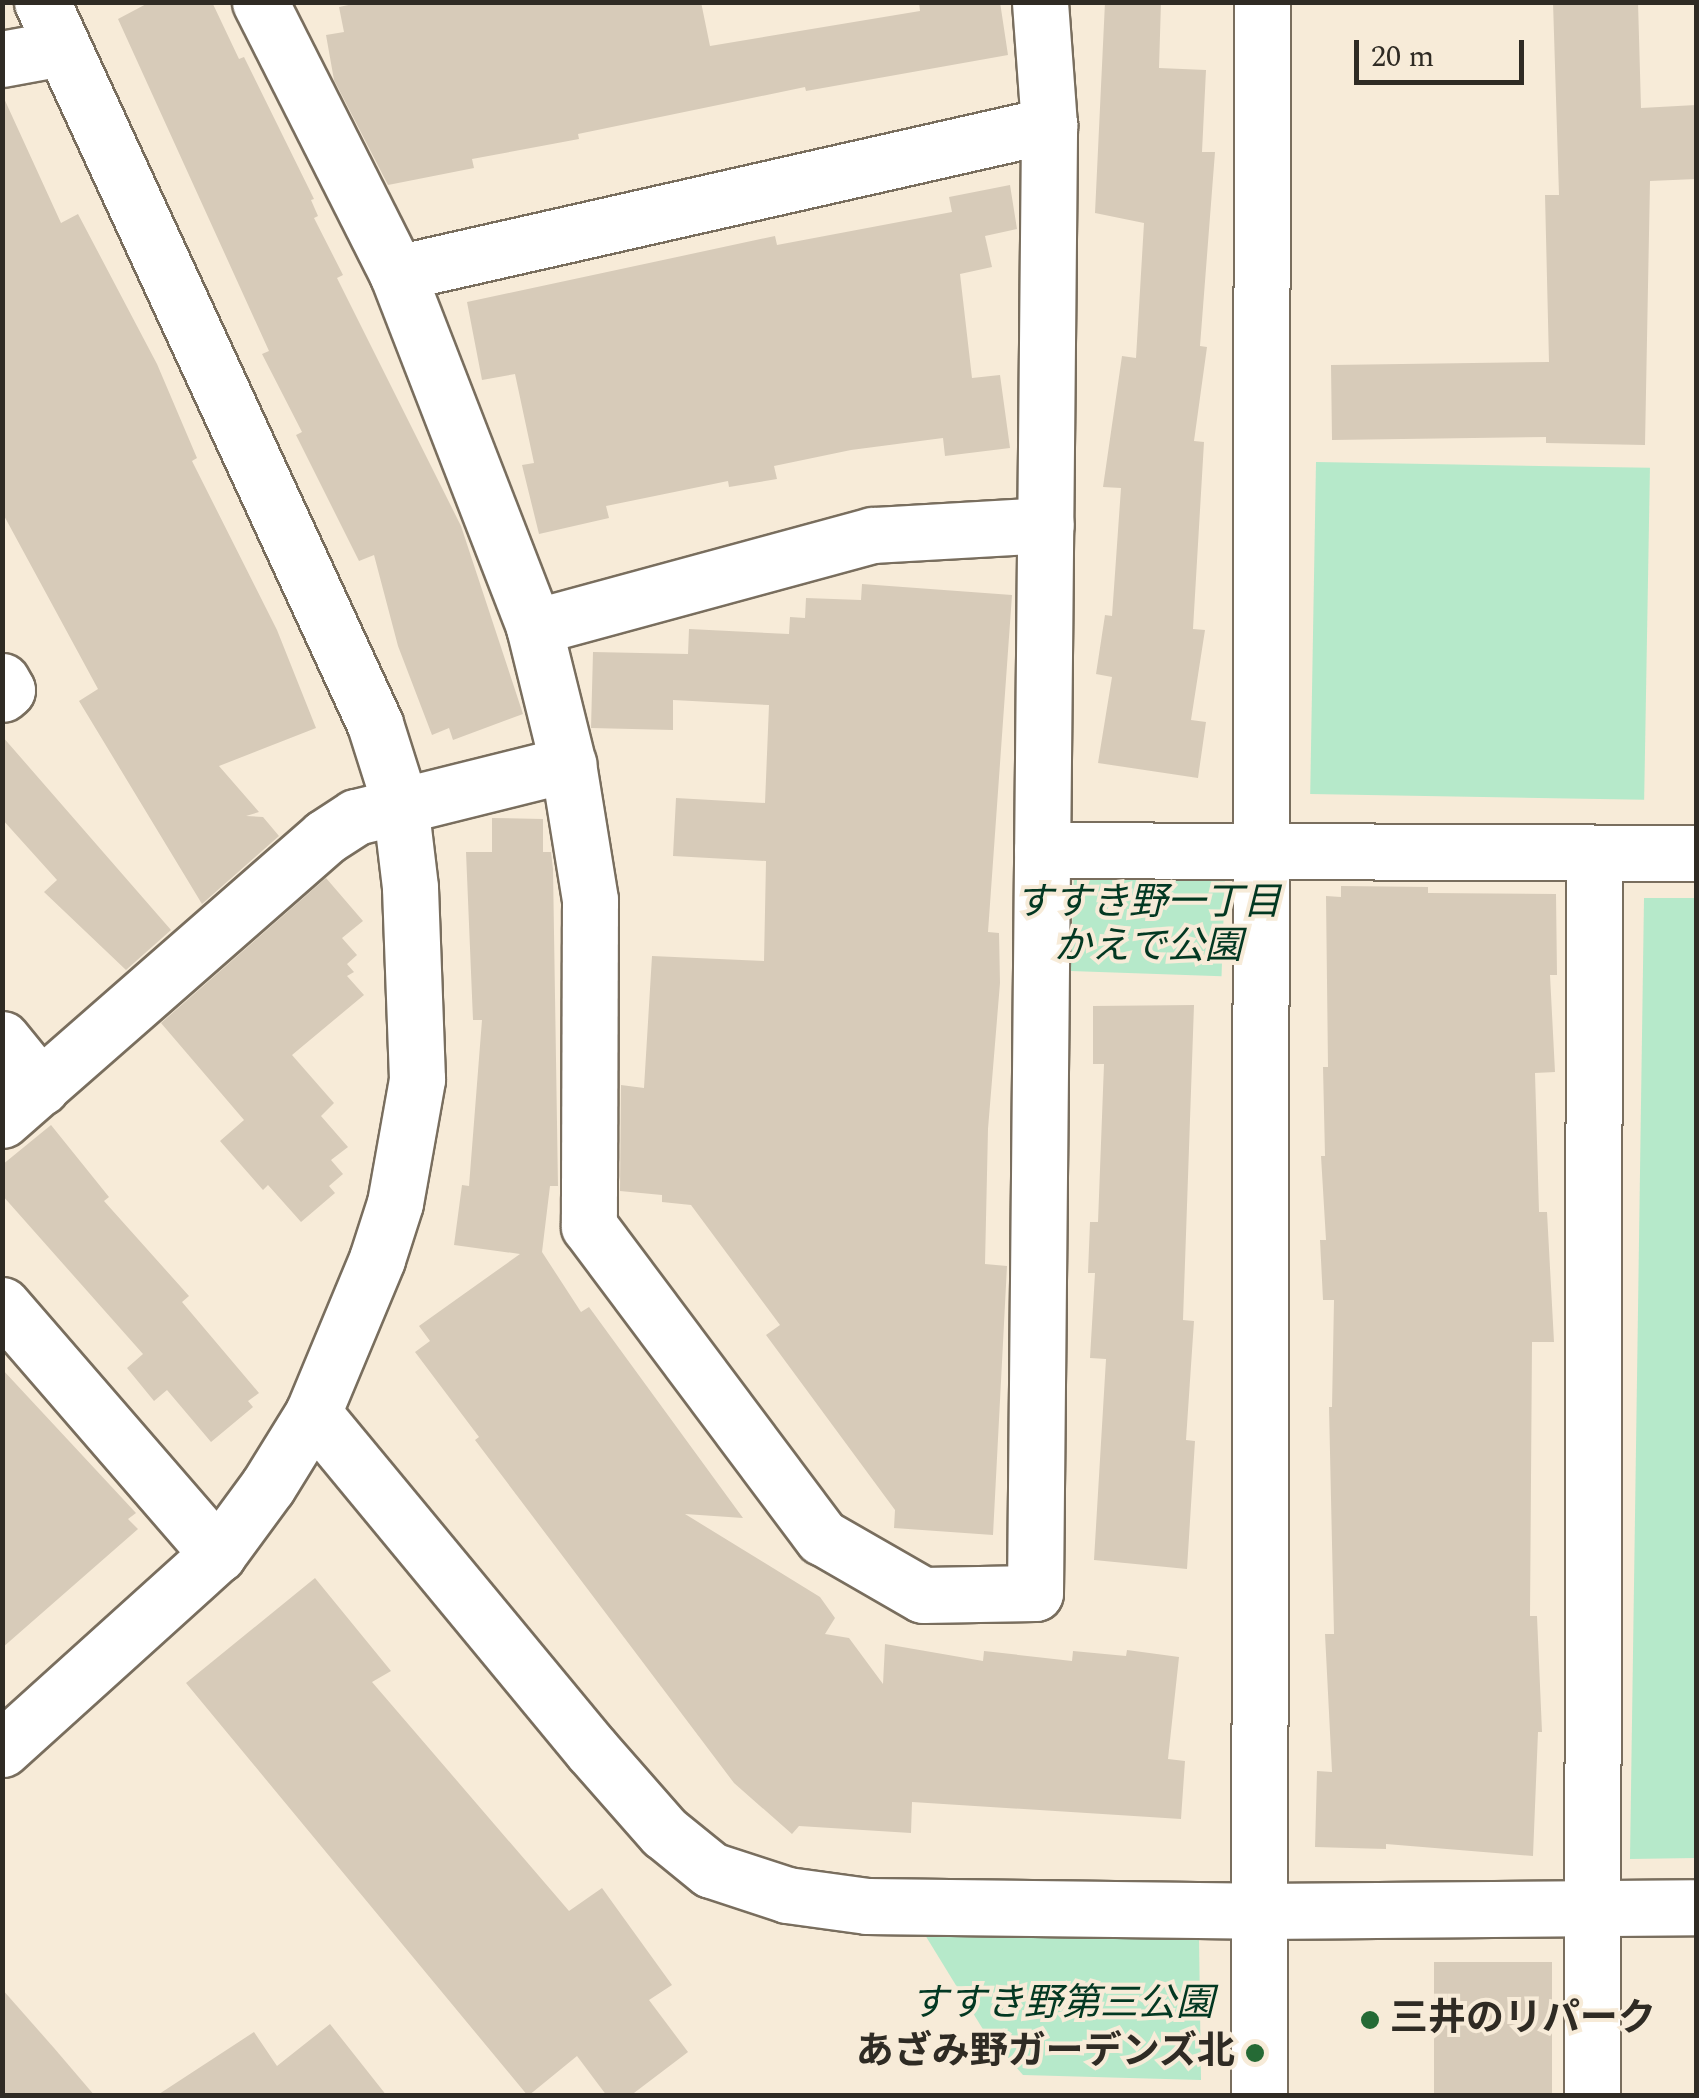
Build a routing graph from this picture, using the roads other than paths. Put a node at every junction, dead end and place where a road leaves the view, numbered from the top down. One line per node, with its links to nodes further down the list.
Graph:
1 (260, 2): 7 (street)
2 (1040, 2): 6 (street)
3 (1262, 2): 16 (street)
4 (52, 25): 5 (street); 13 (street)
5 (2, 60)
6 (1049, 125): 7 (street); 8 (street)
7 (397, 273): 9 (street)
8 (1046, 525): 9 (street); 14 (street)
9 (534, 627): 12 (street)
10 (2, 681): 11 (street)
11 (2, 694)
12 (568, 764): 13 (street); 14 (street)
13 (400, 803): 19 (street); 21 (street)
14 (1042, 850): 16 (street)
15 (1696, 853): 17 (street)
16 (1262, 854): 17 (street); 26 (street)
17 (1594, 854): 24 (street)
18 (2, 1039): 19 (street)
19 (22, 1103)
20 (2, 1306): 22 (street)
21 (313, 1412): 22 (street); 26 (street)
22 (218, 1554): 23 (street)
23 (2, 1749)
24 (1592, 1906): 25 (street); 26 (street); 28 (street)
25 (1696, 1907)
26 (1258, 1911): 27 (street)
27 (1260, 2096)
28 (1592, 2096)

